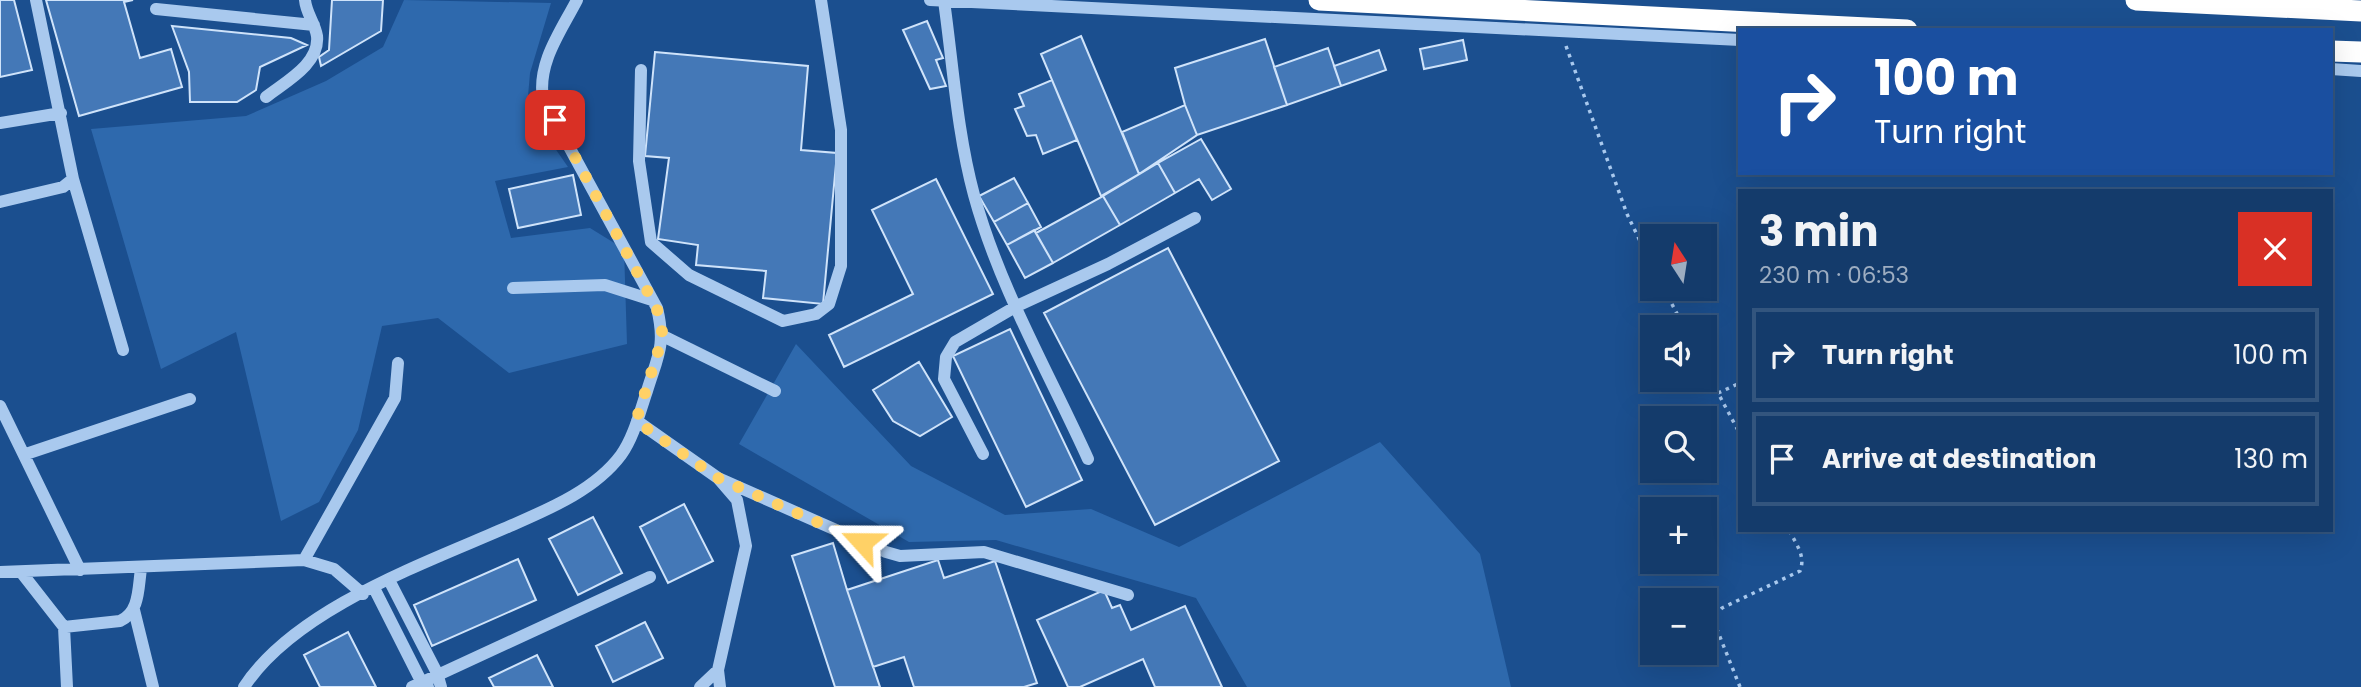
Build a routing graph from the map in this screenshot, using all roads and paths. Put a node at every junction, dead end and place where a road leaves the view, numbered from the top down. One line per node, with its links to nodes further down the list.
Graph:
1 (36, 0): 21 (street)
2 (304, 0): 11 (street)
3 (577, 0): 28 (street)
4 (821, 0): 18 (street)
5 (930, 0): 8 (street)
6 (1319, 0): 12 (highway)
7 (2136, 0): 10 (highway)
8 (944, 1): 13 (street); 29 (street)
9 (156, 9): 11 (street)
10 (2361, 11)
11 (314, 25): 20 (street)
12 (1868, 28)
13 (1560, 31): 14 (street); 26 (path)
14 (1738, 40)
15 (2333, 51): 16 (highway)
16 (2361, 52)
17 (2333, 69): 19 (street)
18 (640, 70)
19 (2361, 71)
20 (266, 97)
21 (61, 113): 22 (street); 23 (street)
22 (0, 123)
23 (72, 173): 24 (street); 31 (street)
24 (0, 202)
25 (1195, 218): 29 (street)
26 (1640, 241)
27 (513, 288): 28 (street)
28 (652, 300): 30 (street)
29 (1017, 306): 41 (street); 42 (street)
30 (663, 336): 34 (street); 38 (street)
31 (123, 350)
32 (398, 363): 45 (street)
33 (1738, 384): 35 (path)
34 (775, 391)
35 (1718, 393): 39 (path)
36 (190, 399): 40 (street)
37 (0, 406): 40 (street)
38 (636, 421): 43 (street); 51 (street)
39 (1738, 430)
40 (26, 454): 47 (street)
41 (983, 454)
42 (1088, 459)
43 (718, 478): 53 (street); 56 (street)
44 (1790, 532): 65 (path)
45 (304, 560): 46 (street); 52 (street)
46 (141, 569): 47 (street); 54 (street)
47 (80, 570): 49 (street)
48 (0, 572): 49 (street)
49 (21, 572): 55 (street)
50 (650, 577): 57 (street)
51 (389, 580): 52 (street); 57 (street)
52 (369, 591): 58 (street); 61 (street)
53 (1128, 595)
54 (134, 610): 55 (street); 60 (street)
55 (64, 627): 59 (street)
56 (718, 670): 63 (street); 64 (street)
57 (437, 673): 58 (street); 62 (street)
58 (420, 685)
59 (68, 687)
60 (153, 687)
61 (244, 687)
62 (441, 687)
63 (699, 687)
64 (720, 687)
65 (1740, 687)

